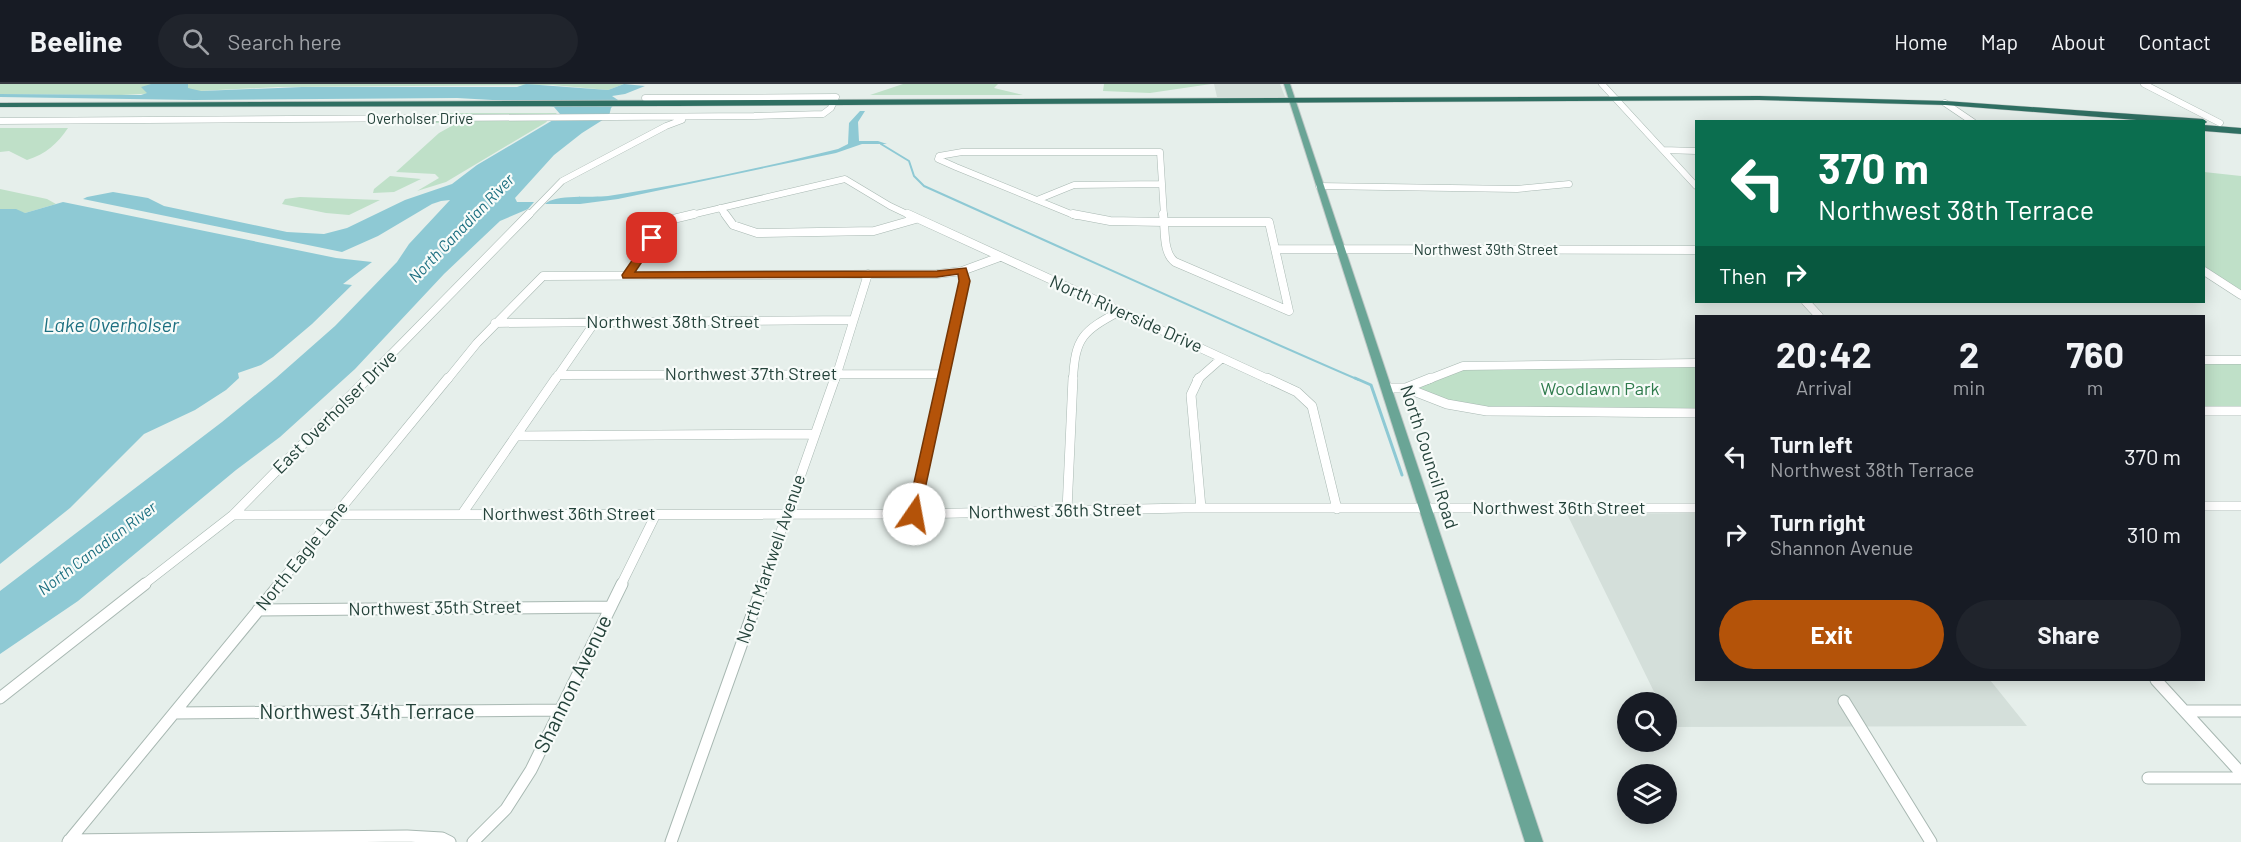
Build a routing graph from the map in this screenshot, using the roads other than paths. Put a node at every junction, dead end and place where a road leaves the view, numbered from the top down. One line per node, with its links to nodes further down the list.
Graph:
1 (1287, 84): 7 (main road, North Council Road)
2 (1602, 84): 6 (street)
3 (2144, 84): 22 (street)
4 (645, 98): 10 (street)
5 (1794, 98): 6 (highway); 8 (highway); 11 (highway)
6 (1618, 102): 7 (highway); 11 (highway); 27 (street)
7 (1294, 103): 10 (highway); 32 (main road, North Council Road)
8 (1945, 103): 14 (street); 19 (highway)
9 (0, 105): 12 (highway)
10 (833, 105): 12 (highway); 16 (street, Overholser Drive)
11 (1804, 106): 14 (highway)
12 (412, 107): 13 (highway)
13 (0, 111)
14 (1957, 111): 17 (street); 18 (highway)
15 (663, 117): 16 (street, Overholser Drive); 20 (street, Overholser Drive); 24 (street)
16 (698, 117): 24 (street, East Overholser Drive)
17 (1970, 120)
18 (2088, 120)
19 (2176, 120)
20 (0, 121)
21 (2205, 122): 22 (highway)
22 (2220, 123): 23 (highway); 26 (highway)
23 (2241, 124)
24 (666, 126): 77 (street, East Overholser Drive)
25 (2205, 128): 26 (highway)
26 (2236, 131)
27 (1663, 150): 28 (street); 29 (street)
28 (1695, 151)
29 (1695, 183)
30 (1162, 184): 33 (street); 33 (street); 36 (street)
31 (1569, 184): 32 (street)
32 (1319, 186): 38 (main road, North Council Road)
33 (1037, 200): 36 (street)
34 (720, 208): 35 (street); 35 (street, North Riverside Drive); 44 (street)
35 (916, 219): 40 (street, North Riverside Drive)
36 (1165, 222): 37 (street); 37 (street)
37 (1276, 249): 38 (street, Northwest 39th Street)
38 (1340, 250): 39 (street, Northwest 39th Street); 59 (main road, North Council Road)
39 (1695, 250)
40 (1000, 257): 41 (street); 47 (street, North Riverside Drive)
41 (962, 271): 43 (street); 57 (street)
42 (2205, 272): 45 (street)
43 (868, 274): 44 (street); 49 (street, North Markwell Avenue)
44 (627, 275): 51 (street, North Eagle Lane)
45 (2241, 295)
46 (1807, 303): 48 (street)
47 (1120, 311): 52 (street, North Riverside Drive); 72 (street)
48 (1818, 315)
49 (852, 320): 50 (street, Northwest 38th Street); 56 (street, North Markwell Avenue)
50 (595, 322): 51 (street, Northwest 38th Street); 58 (street)
51 (495, 323): 78 (street, North Eagle Lane)
52 (1222, 358): 68 (street); 71 (street, North Riverside Drive)
53 (2205, 360): 54 (street)
54 (2241, 360)
55 (1695, 363): 60 (street)
56 (837, 374): 57 (street, Northwest 37th Street); 58 (street, Northwest 37th Street); 64 (street, North Markwell Avenue)
57 (944, 374): 76 (street)
58 (558, 375): 65 (street)
59 (1386, 388): 60 (street); 69 (main road, North Council Road)
60 (1406, 388): 63 (street)
61 (2205, 411): 62 (street)
62 (2241, 411)
63 (1695, 413)
64 (816, 434): 65 (street); 75 (street, North Markwell Avenue)
65 (516, 436): 73 (street)
66 (2205, 506): 67 (street)
67 (2241, 506)
68 (1201, 508): 71 (street, Northwest 36th Street); 72 (street, Northwest 36th Street)
69 (1426, 508): 70 (street, Northwest 36th Street); 71 (street, Northwest 36th Street); 94 (main road, North Council Road)
70 (1695, 508)
71 (1337, 509)
72 (1067, 510): 76 (street, Northwest 36th Street)
73 (462, 514): 74 (street, Northwest 36th Street); 78 (street, Northwest 36th Street)
74 (656, 514): 75 (street, Northwest 36th Street); 79 (street, Shannon Avenue)
75 (788, 514): 76 (street, Northwest 36th Street); 93 (street, North Markwell Avenue)
76 (914, 514)
77 (233, 515): 78 (street, Northwest 36th Street); 82 (street, East Overholser Drive)
78 (335, 516): 80 (street, North Eagle Lane)
79 (611, 607): 80 (street, Northwest 35th Street); 84 (street, Shannon Avenue)
80 (258, 610): 87 (street, North Eagle Lane)
81 (2157, 681): 85 (street)
82 (0, 698)
83 (1844, 701): 95 (street)
84 (560, 710): 87 (street, Northwest 34th Terrace); 92 (street, Shannon Avenue)
85 (2185, 711): 86 (street); 88 (street)
86 (2241, 711)
87 (174, 713): 90 (street, North Eagle Lane)
88 (2241, 776): 89 (street)
89 (2148, 778)
90 (69, 841): 91 (street)
91 (450, 842)
92 (473, 842)
93 (671, 842)
94 (1534, 842)
95 (1930, 842)

